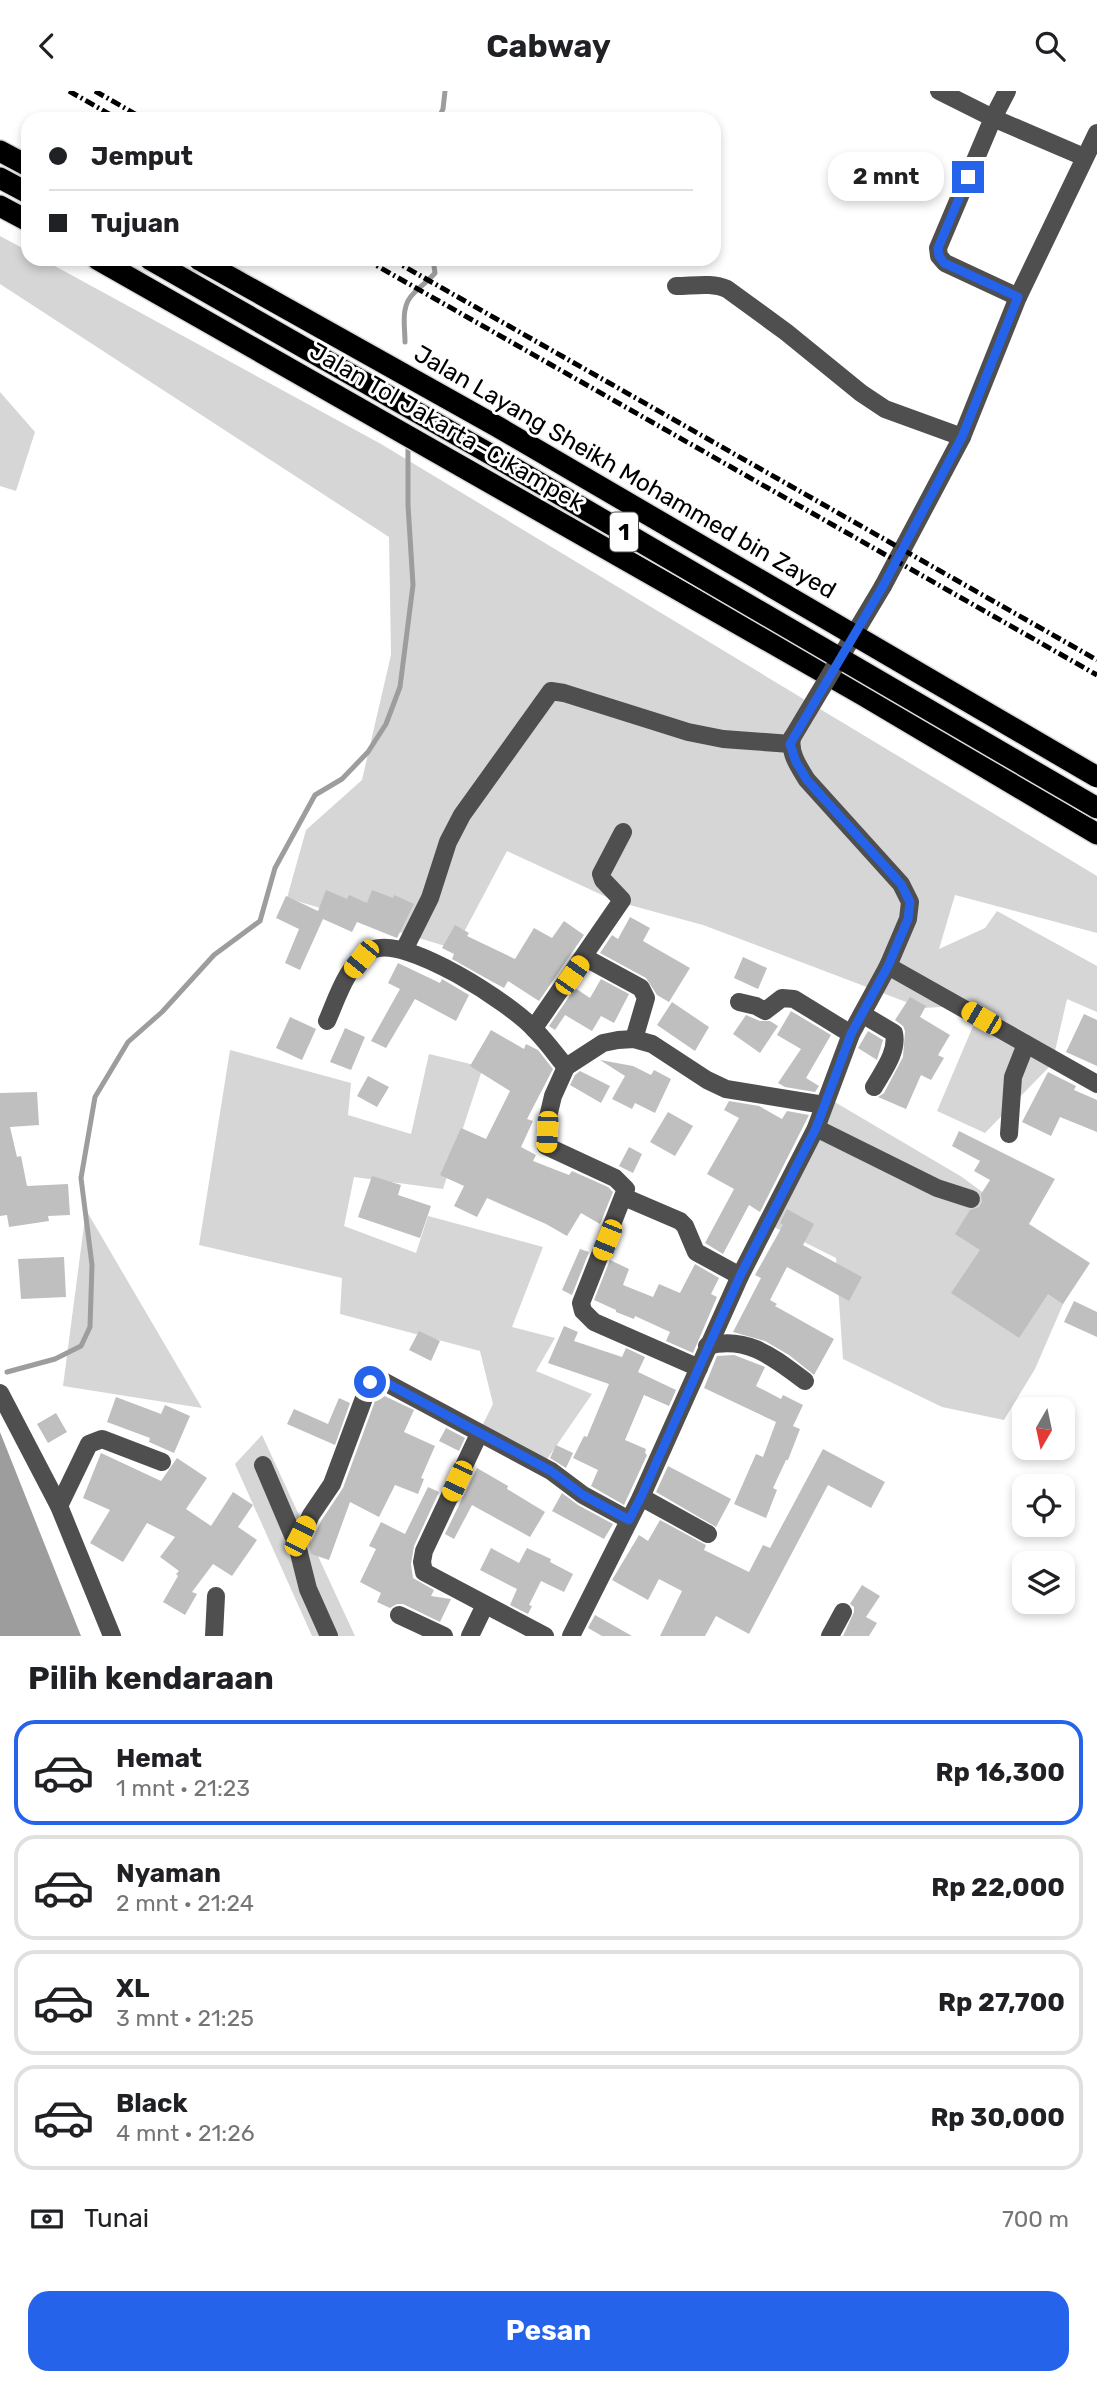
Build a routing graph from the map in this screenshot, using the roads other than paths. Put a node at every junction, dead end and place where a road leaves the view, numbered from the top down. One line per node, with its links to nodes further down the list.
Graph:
1 (939, 91): 3 (street)
2 (1007, 91): 3 (street)
3 (993, 118): 8 (street); 19 (street)
4 (1097, 133): 8 (street)
5 (0, 143): 7 (highway)
6 (0, 151): 9 (highway)
7 (21, 154)
8 (1084, 157): 19 (street)
9 (21, 162)
10 (0, 178): 11 (highway)
11 (21, 189)
12 (0, 206): 13 (highway)
13 (21, 217)
14 (109, 266): 26 (highway, Jalan Tol Jakarta–Cikampek / 1)
15 (161, 266): 24 (highway, 1, bridge)
16 (210, 266): 23 (highway, Jalan Layang Sheikh Mohammed bin Zayed / 1, bridge)
17 (226, 266): 22 (highway, Jalan Tol Jakarta–Cikampek / 1)
18 (676, 286): 20 (street)
19 (1018, 297): 20 (street)
20 (962, 437): 21 (street, bridge)
21 (791, 741): 27 (street); 29 (street)
22 (1097, 771)
23 (1097, 777)
24 (1097, 808)
25 (623, 832): 28 (street)
26 (1097, 837)
27 (404, 950): 32 (street); 33 (street)
28 (584, 957): 33 (street); 35 (street)
29 (888, 966): 31 (street); 36 (street)
30 (740, 1002): 34 (street)
31 (862, 1014): 34 (street); 39 (street)
32 (327, 1021)
33 (534, 1028): 37 (street)
34 (851, 1034): 40 (street)
35 (634, 1039): 37 (street); 40 (street)
36 (1027, 1044): 38 (street); 42 (street)
37 (566, 1067): 43 (street)
38 (1097, 1084)
39 (874, 1087)
40 (824, 1105): 41 (street)
41 (816, 1128): 44 (street); 45 (street)
42 (1009, 1134)
43 (624, 1197): 45 (street); 47 (street)
44 (971, 1199)
45 (740, 1276): 46 (street)
46 (707, 1346): 47 (street); 48 (street)
47 (699, 1368): 53 (street)
48 (805, 1381)
49 (0, 1392): 54 (street)
50 (479, 1433): 55 (street); 57 (street); 59 (street)
51 (162, 1462): 54 (street)
52 (263, 1465): 57 (street)
53 (641, 1497): 55 (street); 56 (street)
54 (59, 1506): 62 (street)
55 (629, 1520): 68 (street)
56 (708, 1534)
57 (297, 1545): 64 (street)
58 (216, 1596): 63 (street)
59 (485, 1605): 66 (street); 67 (street)
60 (843, 1612): 69 (street)
61 (399, 1615): 65 (street)
62 (112, 1636)
63 (214, 1636)
64 (329, 1636)
65 (444, 1636)
66 (470, 1636)
67 (545, 1636)
68 (570, 1636)
69 (830, 1636)

